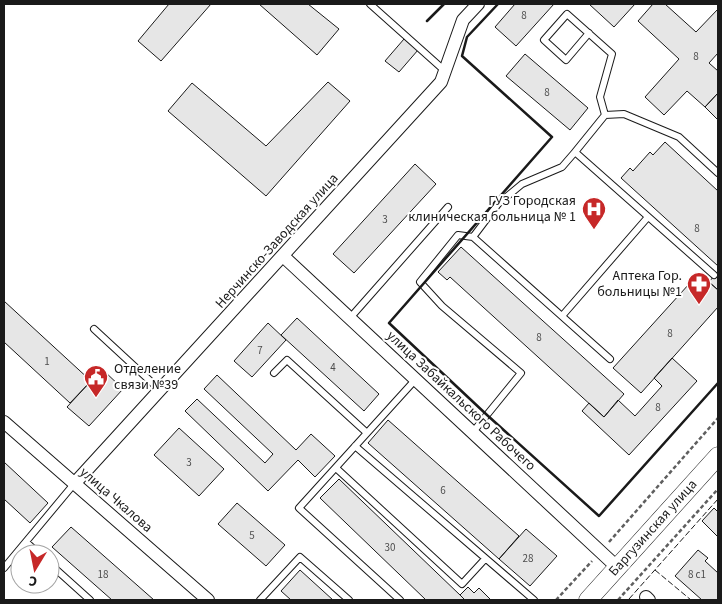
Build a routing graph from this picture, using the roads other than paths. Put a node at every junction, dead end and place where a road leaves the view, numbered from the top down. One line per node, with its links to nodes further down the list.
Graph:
1 (370, 4): 4 (lane)
2 (478, 4): 4 (street, Нерчинско-Заводская улица)
3 (589, 33): 3 (lane); 5 (lane)
4 (445, 71): 11 (street, Нерчинско-Заводская улица)
5 (605, 115): 6 (lane); 7 (lane)
6 (575, 152): 9 (lane); 10 (lane)
7 (718, 173)
8 (448, 207): 14 (lane)
9 (648, 217): 12 (lane); 13 (lane)
10 (473, 237): 13 (lane); 21 (lane)
11 (283, 256): 14 (street, улица Забайкальского Рабочего); 19 (street, Нерчинско-Заводская улица)
12 (714, 276)
13 (562, 316): 16 (lane)
14 (350, 318): 18 (street, улица Забайкальского Рабочего)
15 (94, 329): 19 (lane)
16 (610, 358)
17 (274, 373): 22 (lane)
18 (416, 379): 21 (street, улица Забайкальского Рабочего); 22 (lane)
19 (160, 390): 26 (street, Нерчинско-Заводская улица)
20 (4, 422): 26 (street, улица Чкалова)
21 (473, 432): 30 (street, улица Забайкальского Рабочего)
22 (367, 434): 23 (lane)
23 (355, 446): 25 (lane); 28 (lane)
24 (718, 456): 30 (main road, Баргузинская улица)
25 (336, 468): 28 (lane); 36 (lane)
26 (74, 484): 27 (lane); 33 (street, улица Чкалова)
27 (26, 542): 29 (lane)
28 (485, 558): 37 (lane)
29 (4, 568)
30 (618, 568): 38 (main road, Баргузинская улица)
31 (60, 573): 32 (lane)
32 (90, 600)
33 (208, 600)
34 (260, 600): 35 (lane)
35 (349, 600)
36 (400, 600)
37 (534, 600)
38 (588, 600)

